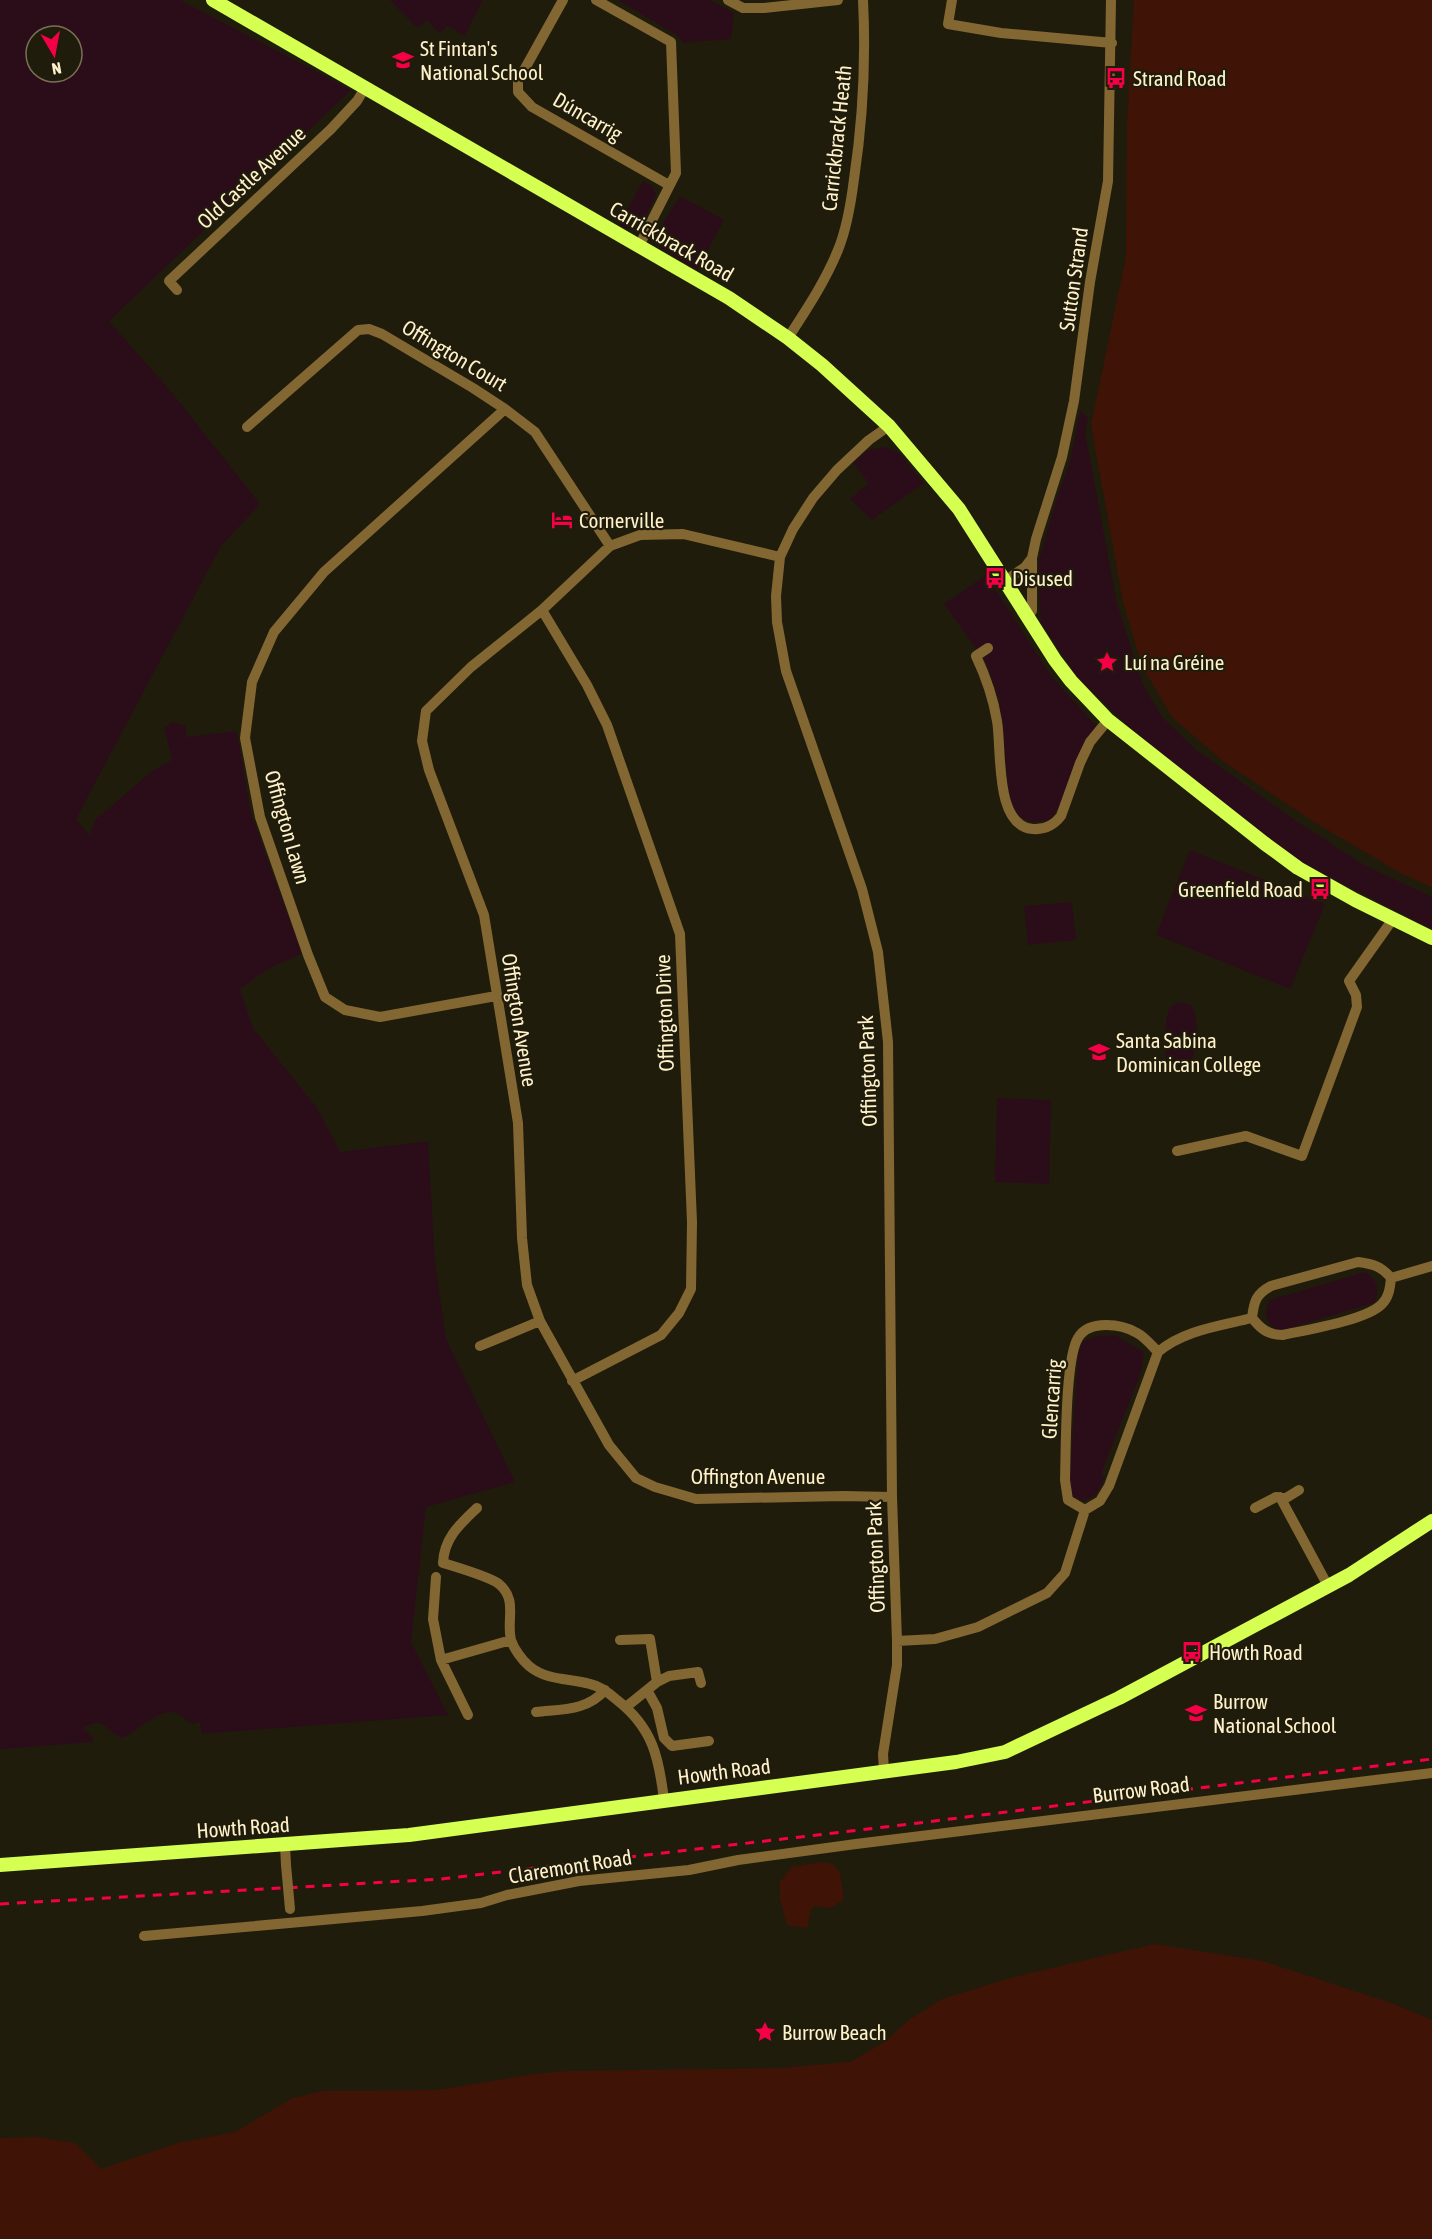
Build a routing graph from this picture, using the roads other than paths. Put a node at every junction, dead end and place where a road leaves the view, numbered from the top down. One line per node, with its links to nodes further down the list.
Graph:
1 (213, 0): 10 (main road, Carrickbrack Road)
2 (562, 0): 11 (street, Dúncarrig)
3 (596, 0): 11 (street)
4 (728, 0): 5 (street)
5 (838, 0)
6 (863, 0): 14 (street, Carrickbrack Heath)
7 (952, 0): 9 (street)
8 (1111, 0): 9 (street, Sutton Strand)
9 (1112, 43): 20 (street, Sutton Strand)
10 (365, 88): 12 (main road, Carrickbrack Road); 13 (street, Old Castle Avenue)
11 (669, 185): 12 (street)
12 (639, 246): 14 (main road, Carrickbrack Road)
13 (177, 290)
14 (788, 338): 16 (main road, Carrickbrack Road)
15 (505, 409): 17 (street, Offington Court); 18 (street, Offington Court); 28 (street, Offington Lawn)
16 (889, 426): 19 (street, Offington Park); 21 (main road, Carrickbrack Road)
17 (247, 427)
18 (610, 546): 19 (street, Offington Avenue); 22 (street, Offington Avenue)
19 (780, 557): 38 (street, Offington Park)
20 (1032, 558): 21 (street); 23 (street, Sutton Strand)
21 (1005, 581): 23 (main road, Carrickbrack Road)
22 (542, 610): 28 (street, Offington Avenue); 36 (street, Offington Drive)
23 (1026, 616): 25 (main road)
24 (988, 648): 25 (street)
25 (1108, 720): 26 (main road)
26 (1393, 919): 27 (main road); 29 (street)
27 (1432, 938)
28 (496, 996): 33 (street, Offington Avenue)
29 (1177, 1151)
30 (1432, 1266): 31 (street)
31 (1391, 1278): 32 (street); 32 (street)
32 (1252, 1318): 35 (street)
33 (540, 1321): 34 (street); 36 (street, Offington Avenue)
34 (480, 1346)
35 (1158, 1352): 42 (street); 42 (street, Glencarrig)
36 (572, 1381): 38 (street, Offington Avenue)
37 (1299, 1490): 39 (street)
38 (892, 1497): 48 (street, Offington Park)
39 (1280, 1497): 41 (street); 45 (street)
40 (477, 1508): 46 (street)
41 (1255, 1508)
42 (1084, 1510): 48 (street)
43 (1432, 1521): 45 (main road, Howth Road)
44 (436, 1577): 49 (street)
45 (1328, 1587): 58 (main road, Howth Road)
46 (511, 1640): 49 (street); 52 (street)
47 (620, 1640): 50 (street)
48 (897, 1641): 58 (street, Offington Park)
49 (441, 1660): 56 (street)
50 (657, 1682): 51 (street); 53 (street)
51 (700, 1683)
52 (605, 1690): 54 (street); 55 (street)
53 (647, 1690): 54 (street); 57 (street)
54 (626, 1707): 60 (street)
55 (537, 1712)
56 (468, 1715)
57 (709, 1741)
58 (884, 1772): 60 (main road, Howth Road)
59 (1432, 1773): 61 (street, Burrow Road)
60 (664, 1800): 62 (main road, Howth Road)
61 (856, 1844): 64 (street, Claremont Road)
62 (285, 1845): 63 (main road, Howth Road); 64 (street, bridge)
63 (0, 1865)
64 (291, 1922): 65 (street, Claremont Road)
65 (144, 1936)

